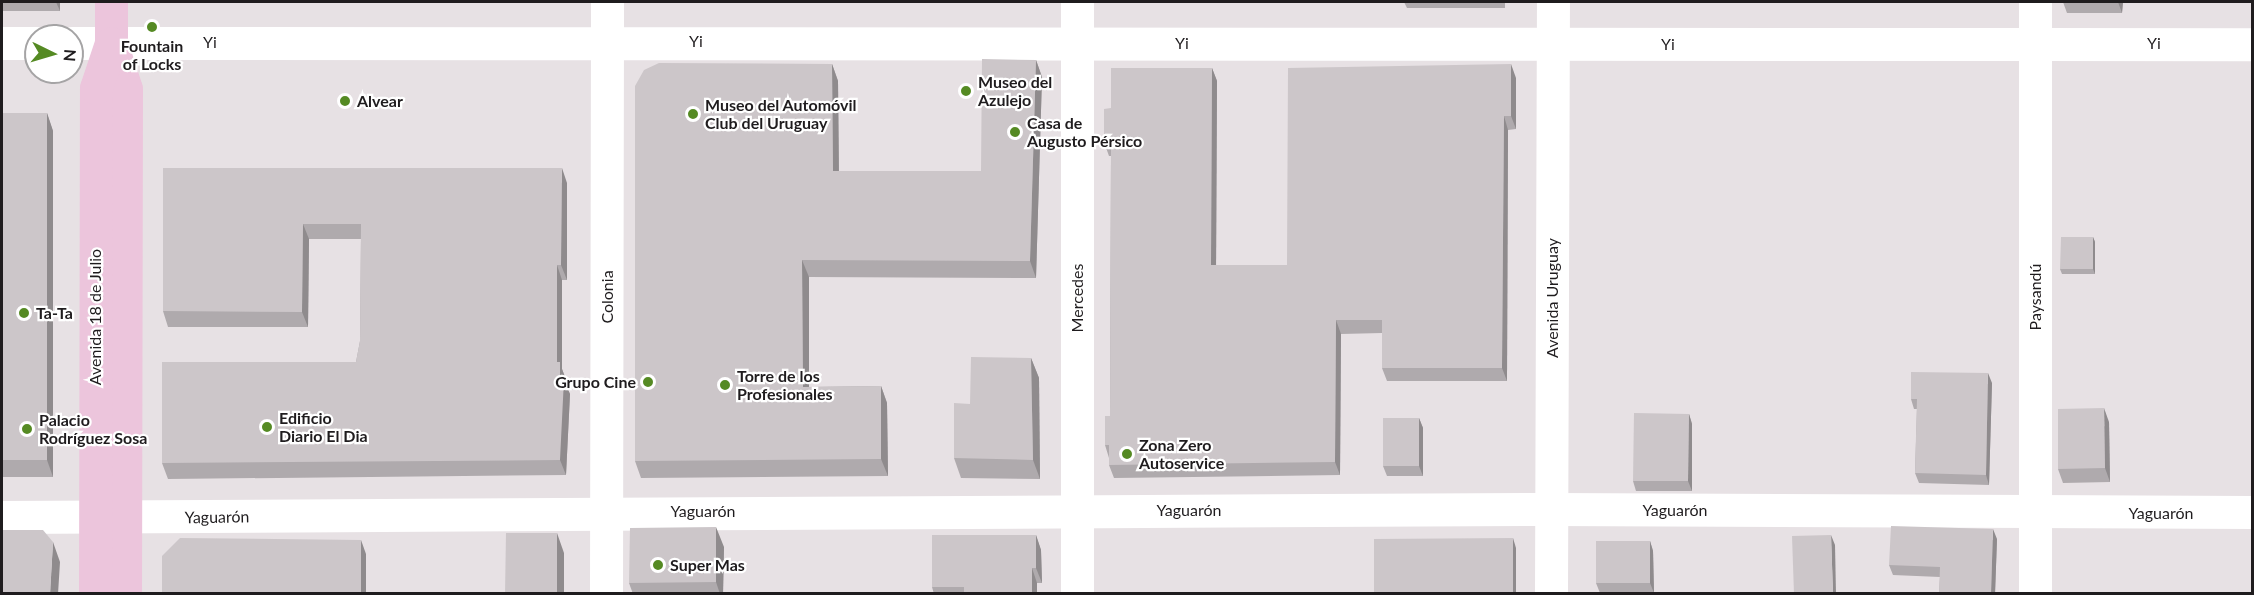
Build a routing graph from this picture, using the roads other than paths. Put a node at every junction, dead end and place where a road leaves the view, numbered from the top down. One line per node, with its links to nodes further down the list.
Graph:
1 (111, 2): 10 (main road, Avenida 18 de Julio)
2 (607, 2): 6 (street, Colonia)
3 (1077, 2): 11 (street, Mercedes)
4 (1553, 2): 14 (street, Avenida Uruguay)
5 (2035, 2): 12 (street, Paysandú)
6 (607, 41): 10 (street, Yi); 11 (street, Yi); 17 (street, Colonia)
7 (2, 43): 8 (street)
8 (24, 43)
9 (84, 43): 10 (street, Yi)
10 (111, 43): 21 (main road, Avenida 18 de Julio)
11 (1077, 43): 14 (street, Yi); 16 (street, Mercedes)
12 (2034, 43): 13 (street, Yi); 14 (street, Yi); 19 (street, Paysandú)
13 (2253, 44)
14 (1553, 45): 15 (street, Avenida Uruguay)
15 (1551, 509): 16 (street, Yaguarón); 19 (street, Yaguarón); 26 (street, Avenida Uruguay)
16 (1077, 510): 17 (street, Yaguarón); 25 (street, Mercedes)
17 (606, 511): 21 (street, Yaguarón); 24 (street, Colonia)
18 (2253, 512): 19 (street, Yaguarón)
19 (2036, 513): 27 (street, Paysandú)
20 (2, 517): 21 (street, Yaguarón)
21 (110, 518): 22 (main road, Avenida 18 de Julio); 23 (main road, Avenida 18 de Julio)
22 (95, 594)
23 (125, 594)
24 (606, 594)
25 (1077, 594)
26 (1551, 594)
27 (2035, 594)

